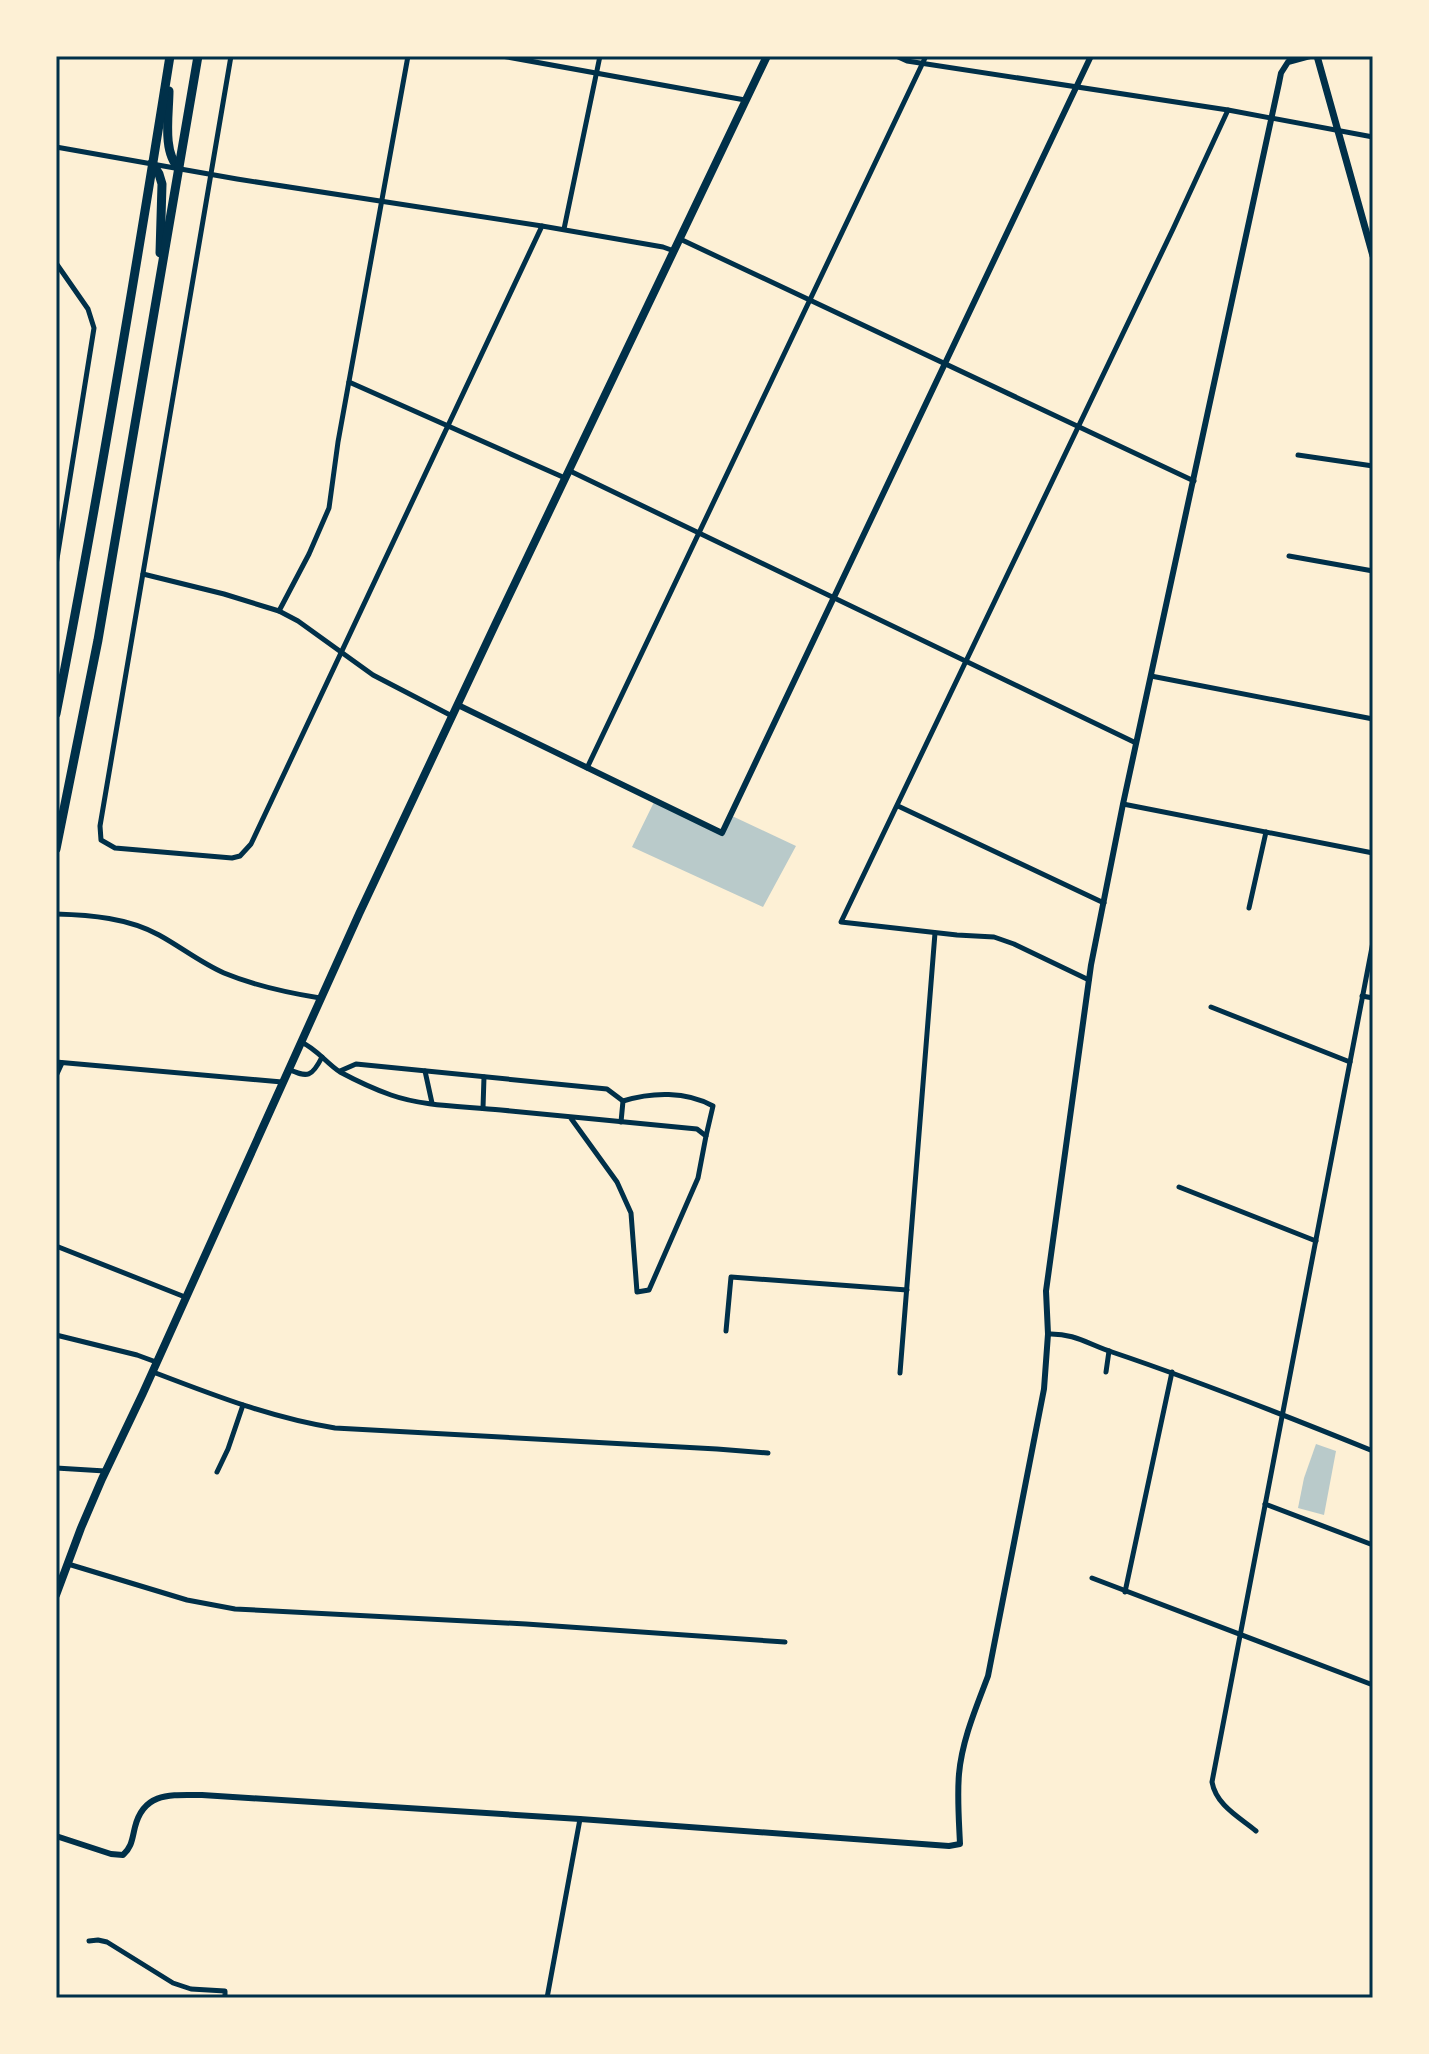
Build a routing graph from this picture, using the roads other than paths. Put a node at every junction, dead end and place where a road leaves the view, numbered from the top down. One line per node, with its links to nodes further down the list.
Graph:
1 (170, 56): 22 (highway); 23 (highway)
2 (198, 56): 23 (highway)
3 (231, 56): 24 (street)
4 (408, 56): 25 (street)
5 (502, 56): 14 (street)
6 (600, 56): 14 (street)
7 (767, 56): 16 (main road)
8 (896, 56): 13 (street)
9 (926, 56): 13 (street)
10 (1091, 56): 15 (street)
11 (1310, 56): 18 (street)
12 (1317, 56): 19 (main road)
13 (923, 64): 15 (street); 33 (street)
14 (596, 74): 16 (street); 27 (street)
15 (1076, 87): 17 (street); 34 (street)
16 (746, 101): 28 (main road)
17 (1228, 110): 18 (street); 37 (street)
18 (1271, 117): 19 (street); 41 (street)
19 (1338, 130): 20 (street); 30 (main road)
20 (1373, 137)
21 (56, 147): 22 (street)
22 (152, 163): 23 (street); 32 (highway); 53 (highway)
23 (179, 168): 24 (street); 32 (highway)
24 (211, 174): 25 (street); 46 (street)
25 (383, 200): 26 (street); 35 (street)
26 (542, 226): 27 (street); 36 (street)
27 (564, 229): 29 (street)
28 (680, 239): 29 (main road); 33 (street)
29 (674, 251): 40 (main road)
30 (1373, 256)
31 (56, 263): 44 (street)
32 (157, 296): 61 (highway)
33 (810, 301): 34 (street); 42 (street)
34 (945, 364): 37 (street); 47 (street)
35 (349, 382): 36 (street); 48 (street)
36 (449, 427): 40 (street); 49 (street)
37 (1078, 427): 41 (street); 50 (street)
38 (1298, 455): 39 (street)
39 (1373, 466)
40 (568, 475): 42 (street); 52 (main road)
41 (1194, 481): 51 (street)
42 (699, 533): 47 (street); 57 (street)
43 (1289, 556): 45 (street)
44 (56, 565)
45 (1373, 571)
46 (143, 574): 48 (street); 49 (street)
47 (834, 598): 50 (street); 57 (street)
48 (279, 611): 49 (street)
49 (341, 652): 54 (street)
50 (966, 661): 56 (street); 59 (street)
51 (1151, 676): 55 (street); 56 (street)
52 (458, 705): 54 (main road); 57 (street)
53 (56, 714)
54 (453, 716): 70 (main road)
55 (1373, 719)
56 (1136, 743): 58 (street)
57 (587, 768)
58 (1123, 804): 60 (street); 63 (street)
59 (898, 806): 63 (street); 66 (street)
60 (1266, 832): 62 (street); 64 (street)
61 (56, 849)
62 (1373, 853)
63 (1104, 903): 68 (street)
64 (1249, 908)
65 (56, 914): 70 (street)
66 (935, 933): 68 (street); 92 (street)
67 (1373, 942): 69 (street)
68 (1089, 980): 95 (street)
69 (1362, 996): 71 (street); 75 (street)
70 (320, 998): 73 (main road)
71 (1373, 998)
72 (1211, 1007): 75 (street)
73 (300, 1042): 74 (street); 77 (main road)
74 (322, 1057): 77 (street); 78 (street)
75 (1350, 1062): 90 (street)
76 (59, 1063): 80 (street); 82 (street)
77 (288, 1069): 82 (main road)
78 (340, 1071): 79 (street); 84 (street)
79 (425, 1071): 81 (street); 84 (street)
80 (56, 1076)
81 (484, 1077): 83 (street); 85 (street)
82 (282, 1082): 93 (main road)
83 (623, 1101): 87 (street); 88 (street)
84 (432, 1103): 85 (street)
85 (483, 1108): 86 (street)
86 (570, 1117): 87 (street); 88 (street)
87 (621, 1122): 88 (street)
88 (706, 1136)
89 (1179, 1187): 90 (street)
90 (1316, 1241): 104 (street)
91 (56, 1246): 93 (street)
92 (907, 1290): 94 (street); 102 (street)
93 (185, 1297): 98 (main road)
94 (726, 1331)
95 (1048, 1334): 97 (street); 119 (street)
96 (56, 1335): 98 (street)
97 (1109, 1351): 100 (street); 101 (street)
98 (156, 1362): 99 (main road)
99 (152, 1372): 103 (street); 108 (main road)
100 (1106, 1372)
101 (1172, 1372): 104 (street); 114 (street)
102 (900, 1373)
103 (243, 1405): 106 (street); 109 (street)
104 (1282, 1414): 105 (street); 110 (street)
105 (1373, 1451)
106 (768, 1453)
107 (56, 1468): 108 (street)
108 (106, 1471): 112 (main road)
109 (217, 1472)
110 (1265, 1504): 111 (street); 116 (street)
111 (1373, 1545)
112 (67, 1564): 115 (main road); 117 (street)
113 (1092, 1578): 114 (street)
114 (1125, 1592): 116 (street)
115 (56, 1595)
116 (1239, 1634): 118 (street); 120 (street)
117 (785, 1642)
118 (1373, 1685)
119 (580, 1819): 121 (street); 124 (street)
120 (1256, 1831)
121 (56, 1836)
122 (89, 1941): 123 (street)
123 (225, 1998)
124 (547, 1998)

